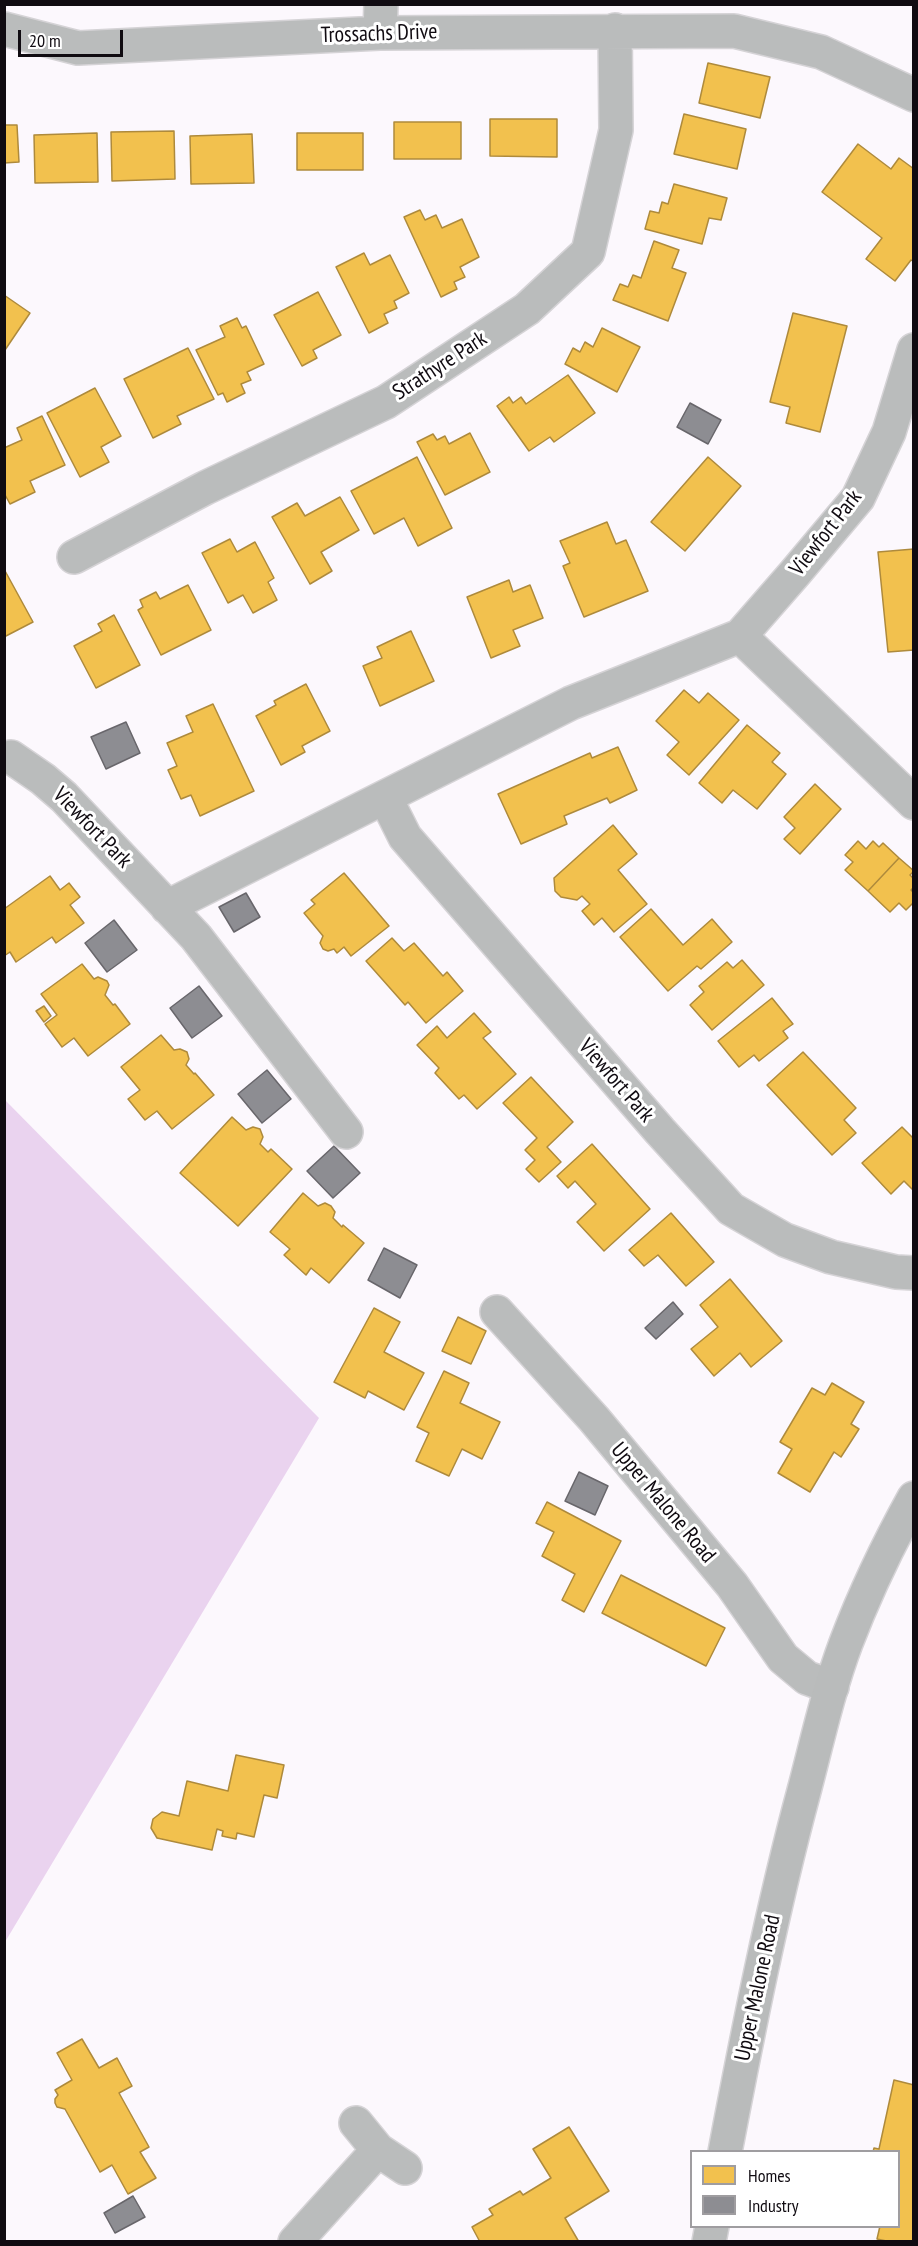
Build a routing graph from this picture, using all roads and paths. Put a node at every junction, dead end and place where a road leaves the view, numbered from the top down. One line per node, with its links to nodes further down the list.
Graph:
1 (380, 19): 2 (street, Trossachs Drive); 3 (street, Trossachs Drive)
2 (4, 29)
3 (615, 30): 4 (street, Trossachs Drive); 6 (street, Strathyre Park)
4 (914, 95)
5 (914, 350): 7 (street, Viewfort Park)
6 (74, 557)
7 (740, 636): 9 (street, Viewfort Park); 10 (street)
8 (11, 758): 11 (street, Viewfort Park)
9 (385, 797): 11 (street, Viewfort Park); 13 (street, Viewfort Park)
10 (914, 803)
11 (167, 907): 12 (street, Viewfort Park)
12 (346, 1132)
13 (914, 1273)
14 (497, 1312): 16 (street, Upper Malone Road)
15 (914, 1498): 16 (main road, Upper Malone Road)
16 (832, 1687): 19 (main road, Upper Malone Road)
17 (356, 2123): 18 (street)
18 (378, 2150): 20 (street); 21 (street)
19 (725, 2150)
20 (405, 2168)
21 (295, 2241)

